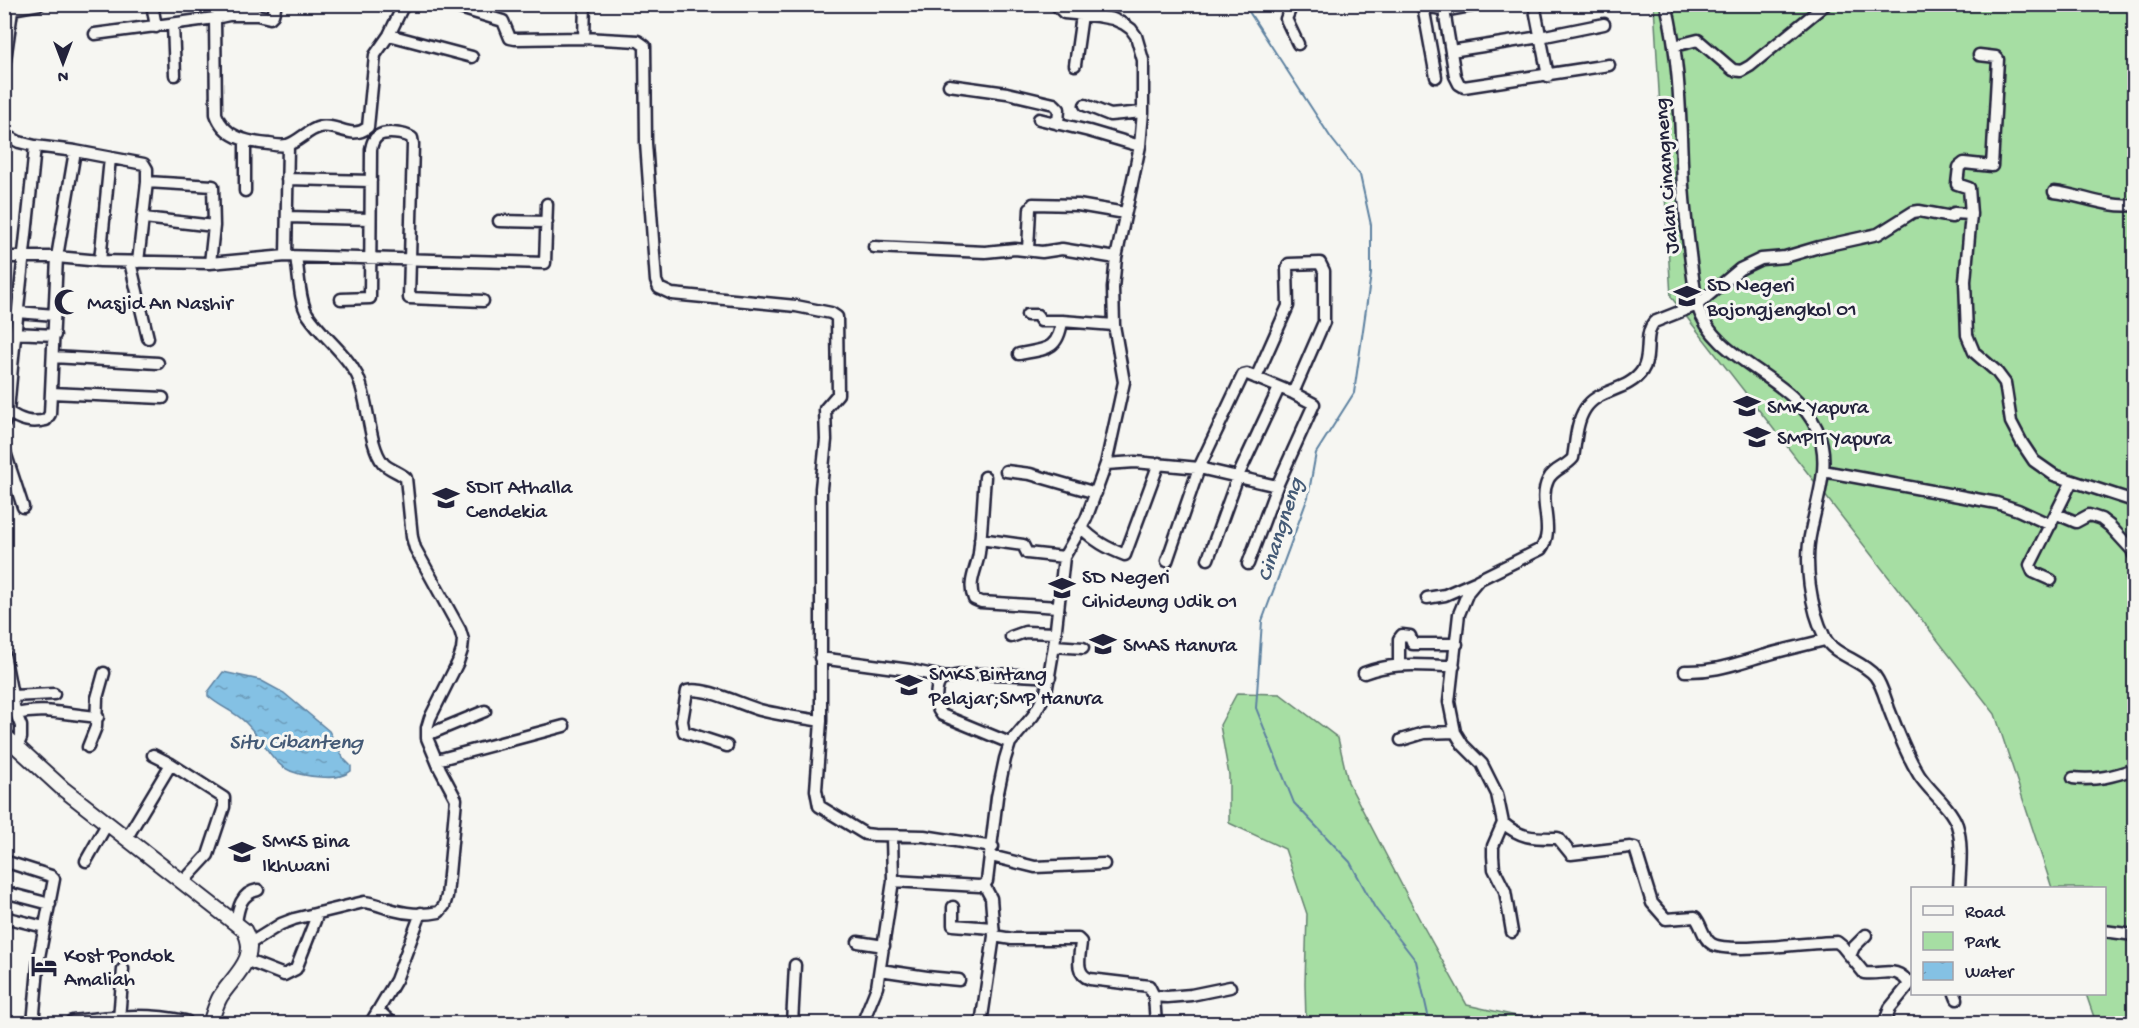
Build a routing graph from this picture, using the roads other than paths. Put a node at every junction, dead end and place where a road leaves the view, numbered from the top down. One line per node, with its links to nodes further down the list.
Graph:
1 (40, 4): 14 (street)
2 (152, 4): 21 (street)
3 (276, 4): 16 (street)
4 (408, 4): 24 (street)
5 (447, 4): 26 (street)
6 (585, 4): 26 (street)
7 (1055, 4): 17 (street)
8 (1296, 4): 27 (street)
9 (1481, 4): 15 (street)
10 (1534, 4): 25 (street)
11 (1666, 4): 28 (street, Jalan Cinangneng)
12 (1826, 4): 28 (street)
13 (1420, 5): 15 (street); 37 (street)
14 (13, 7): 22 (street)
15 (1444, 9): 29 (street)
16 (229, 10): 18 (street)
17 (1082, 15): 32 (street); 40 (street)
18 (215, 18): 19 (street); 44 (street)
19 (173, 24): 21 (street); 35 (street)
20 (1604, 24): 25 (street)
21 (156, 27): 23 (street)
22 (8, 29): 34 (street)
23 (95, 34)
24 (389, 35): 31 (street); 45 (street)
25 (1540, 37): 29 (street); 36 (street)
26 (584, 38): 131 (street)
27 (1298, 44)
28 (1674, 46): 79 (street, Jalan Cinangneng)
29 (1451, 51): 36 (street)
30 (1979, 55): 58 (street)
31 (472, 57)
32 (1075, 65)
33 (1609, 65): 36 (street)
34 (4, 67)
35 (175, 75)
36 (1548, 76)
37 (1436, 77)
38 (949, 85): 42 (street)
39 (1084, 105): 40 (street)
40 (1143, 112): 47 (street)
41 (1039, 119): 42 (street)
42 (1058, 124): 47 (street)
43 (4, 134): 46 (street)
44 (245, 141): 45 (street); 53 (street)
45 (288, 145): 50 (street)
46 (35, 146): 48 (street); 70 (street)
47 (1140, 146): 57 (street)
48 (75, 151): 49 (street); 69 (street)
49 (110, 158): 52 (street); 74 (street)
50 (287, 179): 51 (street); 59 (street)
51 (371, 181): 61 (street); 73 (street)
52 (147, 182): 60 (street); 64 (street)
53 (245, 191)
54 (2054, 192): 56 (street)
55 (547, 204): 63 (street)
56 (2134, 205)
57 (1125, 213): 66 (street); 71 (street)
58 (1971, 214): 79 (street); 106 (street)
59 (288, 217): 61 (street); 67 (street)
60 (144, 218): 64 (street); 75 (street)
61 (370, 219): 72 (street)
62 (499, 221): 63 (street)
63 (548, 222): 73 (street)
64 (214, 226): 76 (street)
65 (874, 247): 66 (street)
66 (1028, 250): 71 (street)
67 (291, 256): 72 (street); 76 (street); 148 (street)
68 (4, 257): 70 (street)
69 (57, 257): 70 (street); 74 (street); 81 (street)
70 (25, 258): 80 (street)
71 (1116, 258): 84 (street)
72 (370, 259): 73 (street); 77 (street)
73 (409, 259): 78 (street)
74 (100, 261): 75 (street)
75 (134, 262): 76 (street); 87 (street)
76 (210, 263)
77 (341, 298)
78 (483, 302)
79 (1696, 304): 103 (street, Jalan Cinangneng); 120 (street)
80 (17, 312): 81 (street); 85 (street)
81 (55, 315): 86 (street)
82 (1027, 315): 83 (street)
83 (1062, 321): 84 (street); 89 (street)
84 (1114, 325): 100 (street)
85 (14, 333): 86 (street); 88 (street)
86 (55, 335): 90 (street)
87 (148, 338)
88 (9, 352): 97 (street)
89 (1019, 354)
90 (53, 357): 91 (street); 94 (street)
91 (158, 363)
92 (1256, 378): 93 (street); 95 (street); 101 (street)
93 (1279, 388): 95 (street); 104 (street)
94 (51, 393): 96 (street); 97 (street)
95 (1293, 393): 107 (street)
96 (163, 398)
97 (6, 419)
98 (4, 448): 110 (street)
99 (1159, 463): 100 (street); 101 (street); 113 (street)
100 (1106, 464): 108 (street)
101 (1199, 468): 104 (street); 118 (street)
102 (1006, 471): 108 (street)
103 (1823, 471): 112 (street); 126 (street, Jalan Cinangneng)
104 (1238, 476): 107 (street); 117 (street)
105 (985, 477): 114 (street)
106 (2072, 481): 109 (street); 111 (street)
107 (1277, 486): 119 (street)
108 (1096, 494): 113 (street)
109 (2134, 501)
110 (23, 507)
111 (2057, 514): 112 (street); 115 (street)
112 (2051, 525): 121 (street)
113 (1081, 527): 116 (street)
114 (980, 539): 116 (street); 123 (street)
115 (2134, 555)
116 (1064, 557): 123 (street)
117 (1209, 560)
118 (1167, 561)
119 (1248, 564)
120 (1478, 580): 122 (street); 127 (street)
121 (2051, 580)
122 (1427, 598)
123 (1058, 607): 124 (street)
124 (1056, 633): 125 (street); 128 (street)
125 (1011, 637)
126 (1825, 640): 134 (street); 170 (street)
127 (1456, 644): 132 (street); 133 (street)
128 (1054, 646): 129 (street); 137 (street)
129 (1083, 648)
130 (4, 654): 140 (street)
131 (820, 658): 138 (street); 144 (street)
132 (1399, 665): 133 (street); 136 (street)
133 (1454, 666): 146 (street)
134 (1685, 671)
135 (104, 674): 143 (street)
136 (1364, 674)
137 (1050, 677): 138 (street); 150 (street)
138 (947, 678): 150 (street)
139 (54, 694): 140 (street)
140 (12, 696): 142 (street)
141 (485, 711): 148 (street)
142 (16, 714): 143 (street); 153 (street)
143 (98, 717): 152 (street)
144 (821, 721): 151 (street); 161 (street)
145 (564, 726): 155 (street)
146 (1455, 732): 149 (street); 159 (street)
147 (4, 735): 153 (main road)
148 (427, 735): 155 (street)
149 (1401, 740)
150 (1010, 743): 163 (street)
151 (727, 746)
152 (88, 747)
153 (17, 748): 160 (main road)
154 (153, 755): 156 (street)
155 (437, 760): 176 (street)
156 (171, 764): 162 (street); 168 (street)
157 (2134, 769): 158 (street)
158 (2073, 778)
159 (1503, 823): 182 (street); 188 (street)
160 (106, 824): 162 (main road); 165 (street)
161 (892, 836): 163 (street); 167 (street)
162 (126, 838): 168 (main road)
163 (992, 851): 166 (street); 169 (street)
164 (4, 861): 173 (street)
165 (86, 861)
166 (1104, 864)
167 (893, 881): 169 (street); 187 (street)
168 (183, 882): 178 (main road)
169 (984, 885): 181 (street)
170 (1959, 887)
171 (258, 890): 178 (street)
172 (4, 892): 173 (street)
173 (50, 904): 179 (street)
174 (953, 907): 181 (street)
175 (318, 913): 176 (street); 186 (street); 189 (street)
176 (421, 913): 197 (street)
177 (4, 917): 179 (street)
178 (237, 923): 186 (main road)
179 (44, 927): 199 (street)
180 (2106, 931): 184 (street)
181 (993, 932): 196 (street); 207 (street)
182 (1512, 932)
183 (1866, 935): 188 (street)
184 (2134, 935)
185 (858, 942): 187 (street)
186 (249, 944): 189 (main road)
187 (884, 946): 192 (street)
188 (1850, 956): 194 (street)
189 (248, 961): 202 (main road)
190 (795, 965): 205 (street)
191 (123, 969): 198 (street)
192 (880, 970): 193 (street); 206 (street)
193 (959, 980)
194 (1911, 983): 209 (street)
195 (1230, 987): 196 (street)
196 (1154, 996): 208 (street)
197 (379, 1011): 203 (street); 204 (street)
198 (119, 1019): 200 (highway); 201 (highway)
199 (33, 1023)
200 (74, 1023)
201 (185, 1023)
202 (210, 1023)
203 (370, 1023)
204 (393, 1023)
205 (792, 1023)
206 (862, 1023)
207 (981, 1023)
208 (1156, 1023)
209 (1884, 1023)

